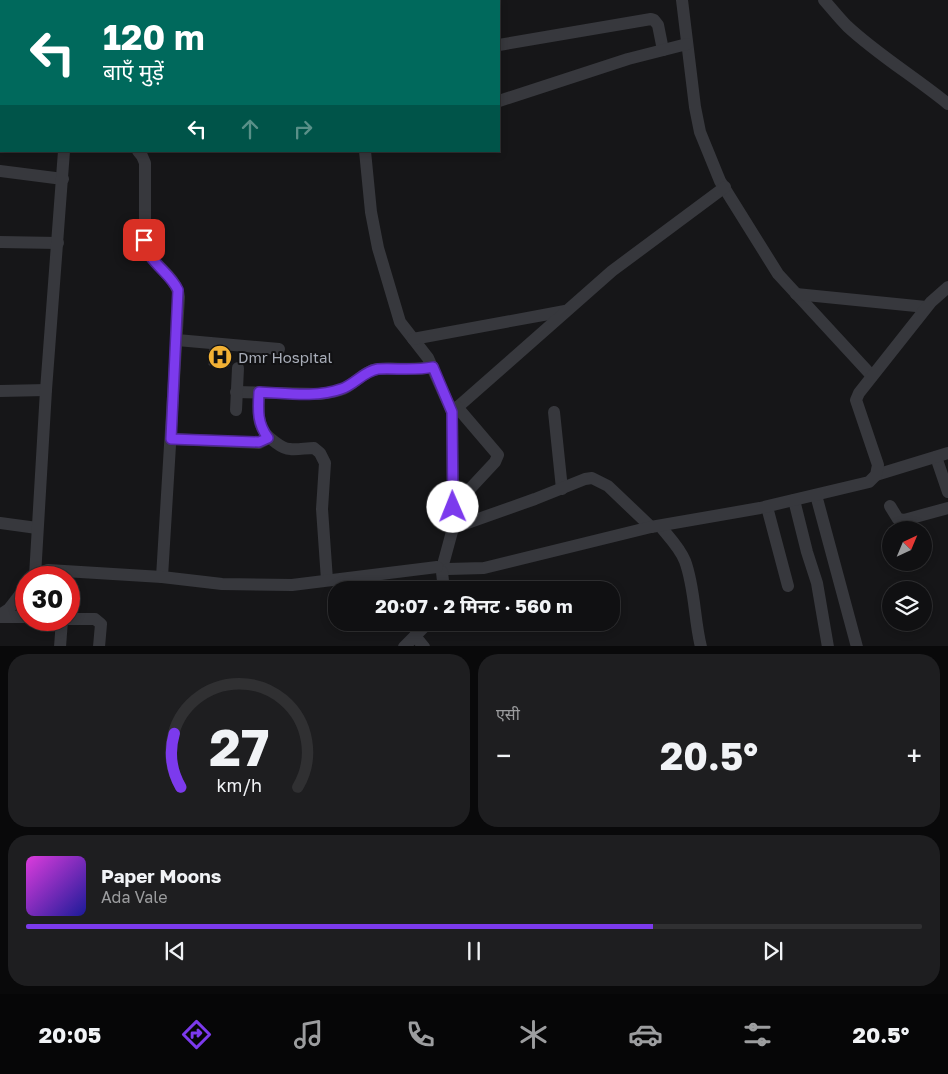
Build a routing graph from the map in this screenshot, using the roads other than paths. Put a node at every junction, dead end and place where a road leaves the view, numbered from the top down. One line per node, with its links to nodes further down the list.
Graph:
1 (682, 0): 3 (street)
2 (824, 0): 7 (street)
3 (687, 44): 5 (street); 13 (street)
4 (500, 45): 5 (street)
5 (663, 50): 6 (street)
6 (500, 101)
7 (948, 104)
8 (64, 152): 12 (street)
9 (139, 152): 21 (street)
10 (365, 152): 20 (street)
11 (0, 171): 12 (street)
12 (63, 179): 15 (street)
13 (725, 188): 17 (street); 19 (street)
14 (0, 242): 15 (street)
15 (58, 243): 26 (street)
16 (947, 291): 18 (street)
17 (796, 294): 18 (street); 25 (street)
18 (926, 307): 25 (street)
19 (567, 311): 20 (street); 31 (street)
20 (413, 339): 23 (street)
21 (177, 340): 22 (street); 34 (street)
22 (279, 349)
23 (433, 367): 29 (street); 31 (street)
24 (238, 368): 28 (street)
25 (872, 376): 36 (street)
26 (46, 390): 27 (street); 47 (street)
27 (0, 391)
28 (236, 392): 29 (street); 30 (street)
29 (259, 392): 33 (street)
30 (236, 410)
31 (454, 410): 42 (street); 42 (street)
32 (554, 412): 37 (street)
33 (268, 438): 34 (street); 53 (street)
34 (171, 439): 52 (street)
35 (942, 455): 36 (street); 38 (street)
36 (876, 476): 39 (street)
37 (562, 489): 46 (street); 48 (street)
38 (948, 492)
39 (816, 495): 40 (street); 69 (street)
40 (794, 500): 43 (street); 68 (street)
41 (890, 506): 44 (street)
42 (453, 507): 48 (street)
43 (767, 507): 46 (street); 55 (street)
44 (948, 508)
45 (0, 523): 47 (street)
46 (656, 527): 50 (street); 67 (street)
47 (37, 528): 49 (street)
48 (453, 528): 50 (street)
49 (35, 566)
50 (443, 567): 53 (street); 54 (street)
51 (80, 572): 52 (street)
52 (162, 577): 53 (street)
53 (327, 580)
54 (444, 581)
55 (788, 586)
56 (15, 601): 57 (street)
57 (0, 616): 58 (street)
58 (15, 617)
59 (80, 618): 64 (street)
60 (61, 631): 63 (street)
61 (420, 631): 62 (street)
62 (415, 636): 65 (street); 66 (street)
63 (60, 646)
64 (99, 646)
65 (404, 646)
66 (424, 646)
67 (702, 646)
68 (828, 646)
69 (857, 646)

